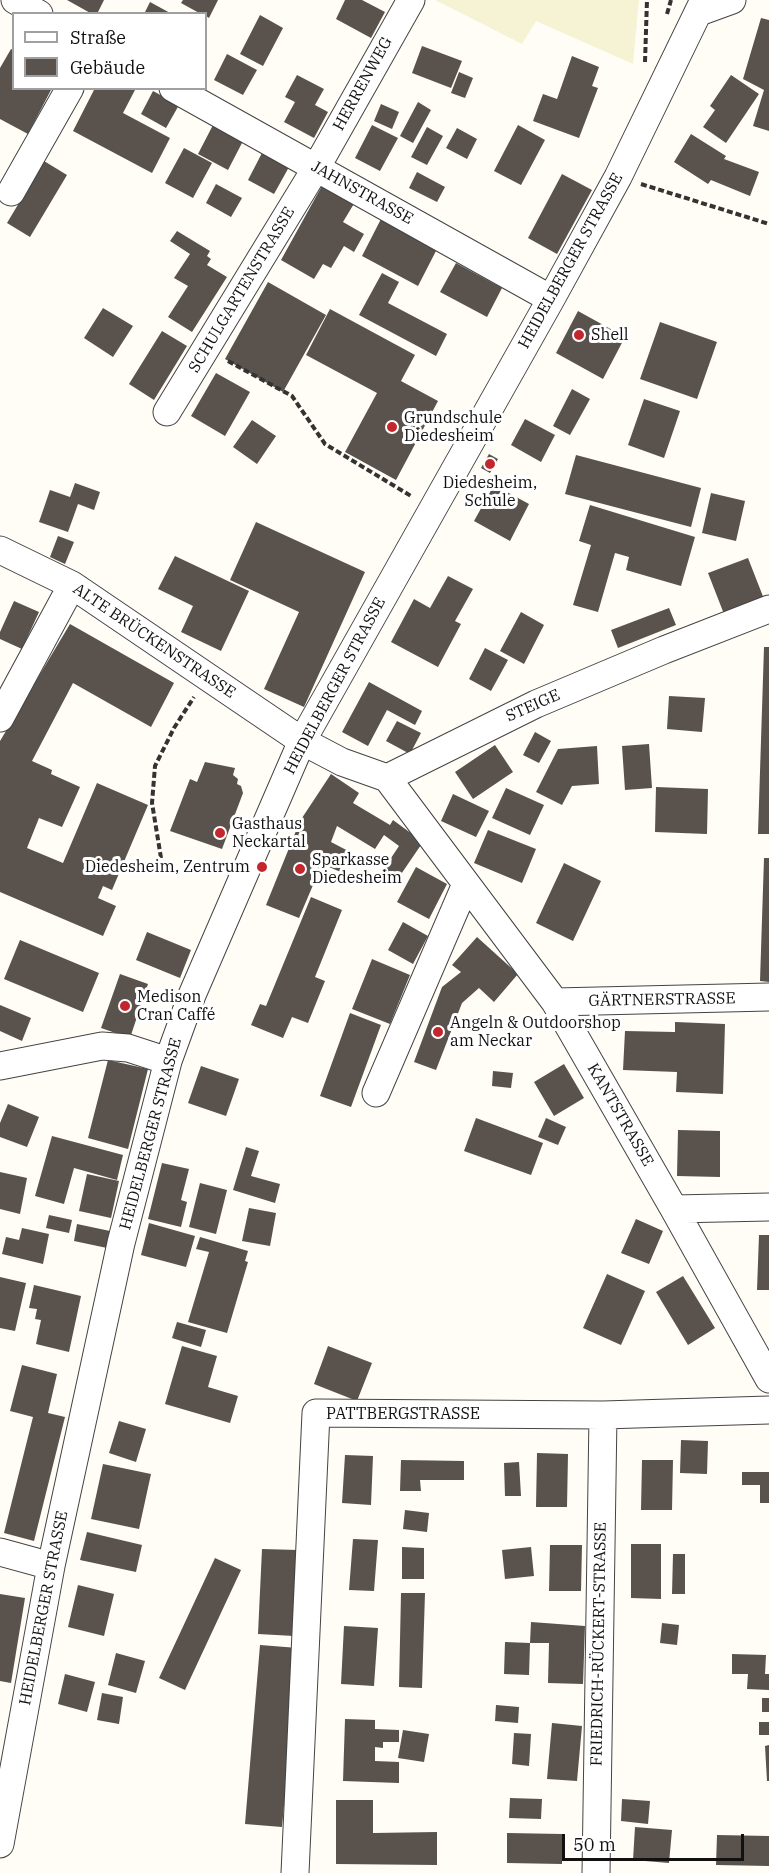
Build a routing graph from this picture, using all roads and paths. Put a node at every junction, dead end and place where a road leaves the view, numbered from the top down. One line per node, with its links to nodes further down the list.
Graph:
1 (15, 0): 5 (street)
2 (411, 0): 8 (street, HERRENWEG)
3 (732, 0): 4 (street)
4 (702, 6): 9 (street, HEIDELBERGER STRASSE)
5 (36, 12)
6 (69, 90): 10 (street)
7 (177, 90): 8 (street, JAHNSTRASSE)
8 (316, 168): 12 (street, JAHNSTRASSE); 13 (street, SCHULGARTENSTRASSE)
9 (618, 177): 11 (path); 12 (street, HEIDELBERGER STRASSE)
10 (11, 192)
11 (769, 224)
12 (552, 299): 15 (street, HEIDELBERGER STRASSE)
13 (206, 349): 14 (street, SCHULGARTENSTRASSE); 15 (path)
14 (167, 412)
15 (432, 509): 21 (street, HEIDELBERGER STRASSE)
16 (0, 550): 17 (street, ALTE BRÜCKENSTRASSE)
17 (72, 585): 19 (street, ALTE BRÜCKENSTRASSE); 20 (street)
18 (769, 609): 22 (street, STEIGE)
19 (207, 676): 21 (street, ALTE BRÜCKENSTRASSE); 23 (path)
20 (0, 718)
21 (302, 741): 22 (street); 27 (street, HEIDELBERGER STRASSE)
22 (387, 778): 24 (street, KANTSTRASSE)
23 (161, 858)
24 (466, 884): 26 (street, KANTSTRASSE); 29 (street)
25 (769, 997): 26 (street, GÄRTNERSTRASSE)
26 (555, 1002): 31 (street, KANTSTRASSE)
27 (168, 1061): 28 (street); 36 (street, HEIDELBERGER STRASSE)
28 (0, 1065)
29 (376, 1093)
30 (769, 1207): 31 (street)
31 (674, 1209): 32 (street, KANTSTRASSE)
32 (769, 1379)
33 (769, 1410): 34 (street, PATTBERGSTRASSE)
34 (603, 1415): 38 (street, PATTBERGSTRASSE); 39 (street, FRIEDRICH-RÜCKERT-STRASSE)
35 (0, 1552): 36 (street)
36 (51, 1566): 37 (street, HEIDELBERGER STRASSE)
37 (0, 1844)
38 (295, 1873)
39 (596, 1873)

